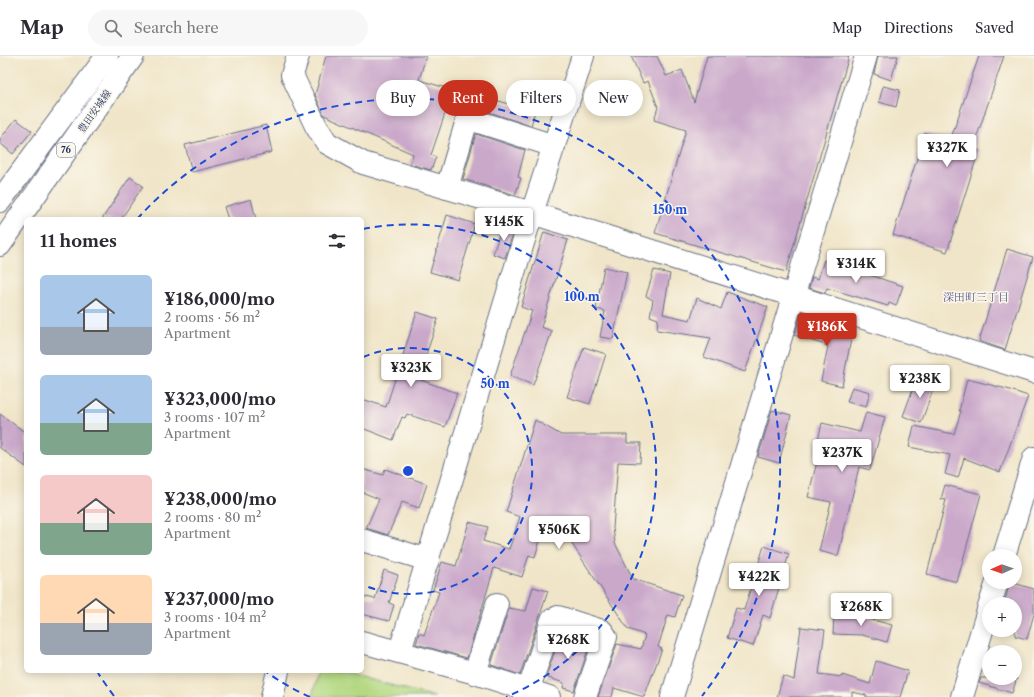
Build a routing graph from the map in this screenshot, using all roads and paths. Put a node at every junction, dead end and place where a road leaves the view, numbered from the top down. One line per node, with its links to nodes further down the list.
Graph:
1 (583, 56): 5 (street)
2 (866, 56): 10 (street)
3 (113, 59): 7 (street, 豊田安城線 / 76); 9 (street, 豊田安城線 / 76)
4 (296, 61): 6 (street)
5 (554, 146): 6 (street); 8 (street)
6 (446, 188): 8 (street)
7 (0, 201)
8 (532, 213): 10 (street); 15 (street)
9 (0, 245)
10 (793, 295): 11 (street); 25 (street)
11 (1034, 372)
12 (1034, 458): 14 (street)
13 (364, 541): 15 (street)
14 (1006, 549)
15 (428, 560): 19 (street)
16 (497, 604): 20 (street)
17 (982, 630): 26 (street)
18 (364, 642): 19 (street)
19 (400, 651): 20 (street)
20 (475, 672): 22 (street)
21 (278, 673): 23 (street)
22 (539, 694): 24 (street)
23 (272, 697)
24 (585, 697)
25 (672, 697)
26 (962, 697)

